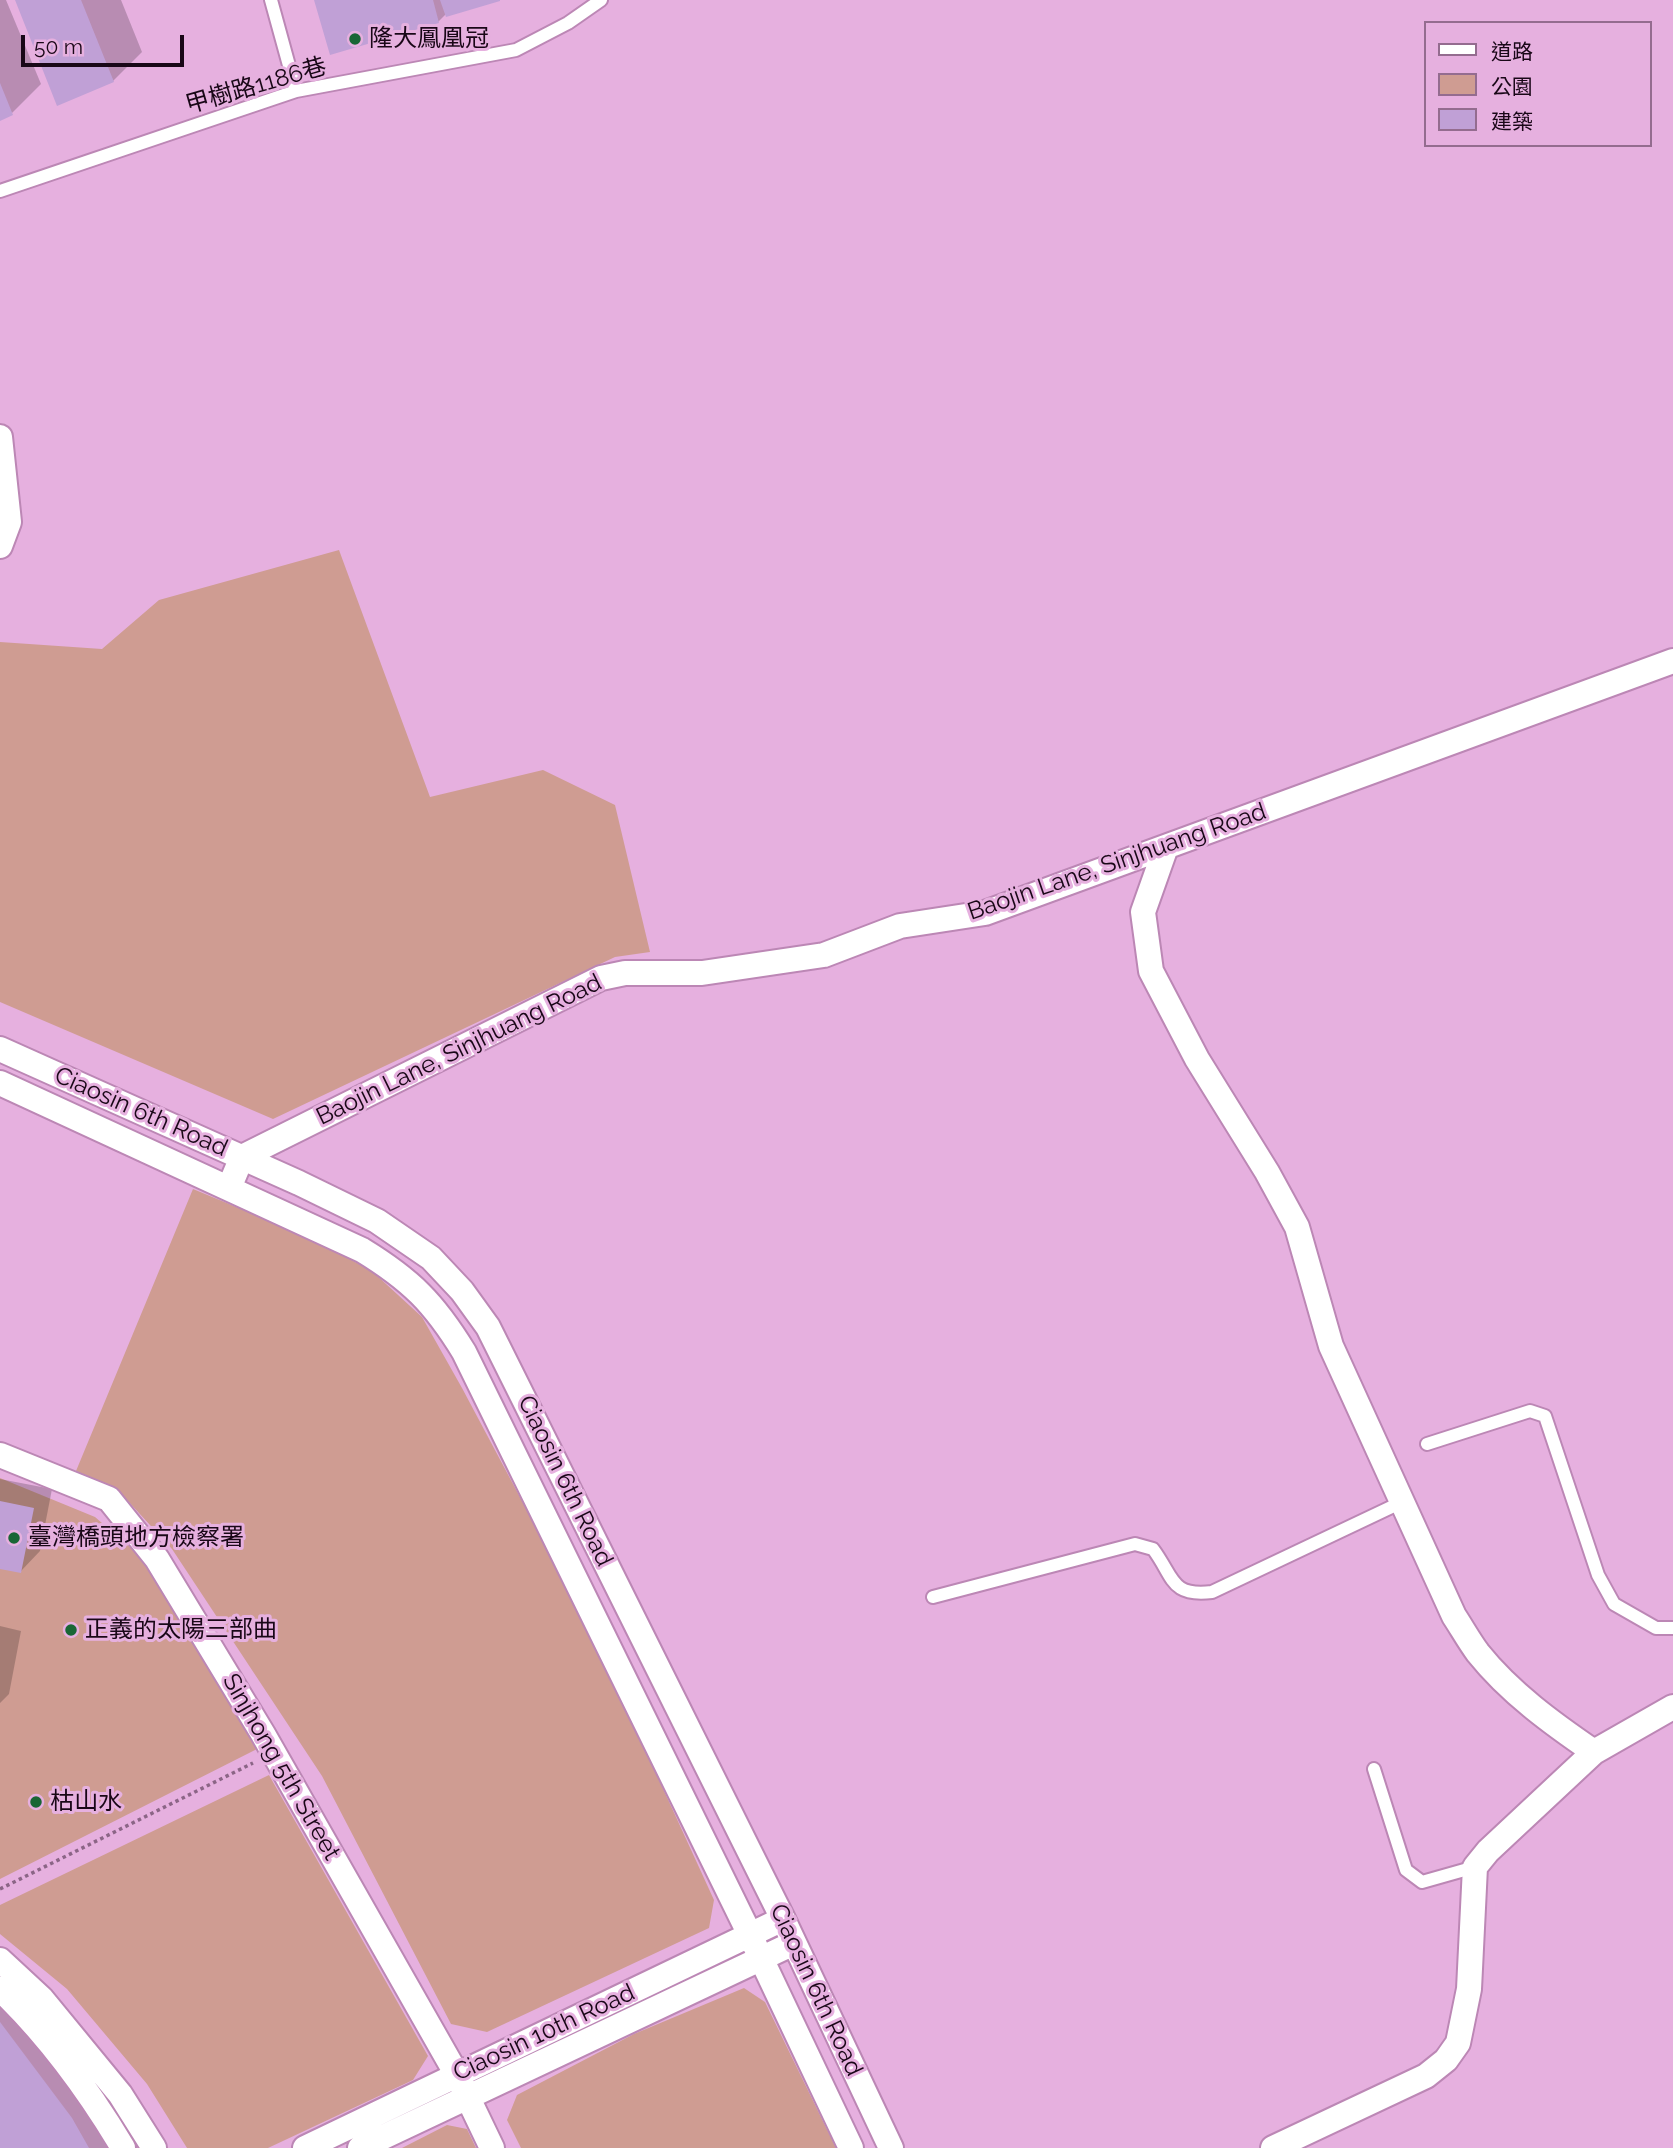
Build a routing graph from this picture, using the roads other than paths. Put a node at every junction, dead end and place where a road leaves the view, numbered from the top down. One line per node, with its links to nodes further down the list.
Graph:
1 (271, 0): 3 (lane)
2 (601, 0): 3 (lane, 甲樹路1186巷)
3 (296, 91): 4 (lane, 甲樹路1186巷)
4 (0, 191)
5 (0, 437): 6 (street)
6 (0, 546)
7 (1673, 661): 8 (street, Baojin Lane, Sinjhuang Road)
8 (1166, 847): 11 (street, Baojin Lane, Sinjhuang Road); 15 (street)
9 (0, 1049): 11 (street, Ciaosin 6th Road)
10 (0, 1083): 12 (street, Ciaosin 6th Road)
11 (242, 1157): 12 (street); 22 (street, Ciaosin 6th Road)
12 (229, 1188): 23 (street, Ciaosin 6th Road)
13 (1427, 1444): 17 (lane)
14 (0, 1455): 28 (street, Sinjhong 5th Street)
15 (1402, 1502): 16 (lane); 19 (street)
16 (933, 1597)
17 (1673, 1628)
18 (1673, 1707): 19 (street)
19 (1594, 1752): 21 (street)
20 (1374, 1769): 21 (lane)
21 (1475, 1867): 36 (street)
22 (783, 1919): 23 (street, Ciaosin 10th Road); 24 (street, Ciaosin 6th Road)
23 (750, 1935): 25 (street, Ciaosin 6th Road); 28 (street, Ciaosin 10th Road)
24 (794, 1943): 25 (street, Ciaosin 10th Road); 35 (street, Ciaosin 6th Road)
25 (762, 1958): 28 (street, Ciaosin 10th Road); 34 (street, Ciaosin 6th Road)
26 (0, 1960): 30 (street)
27 (0, 1989): 29 (street)
28 (462, 2085): 31 (street, Ciaosin 10th Road); 32 (street, Ciaosin 10th Road); 33 (street, Sinjhong 5th Street)
29 (122, 2148)
30 (153, 2148)
31 (305, 2148)
32 (360, 2148)
33 (492, 2148)
34 (851, 2148)
35 (891, 2148)
36 (1273, 2148)

